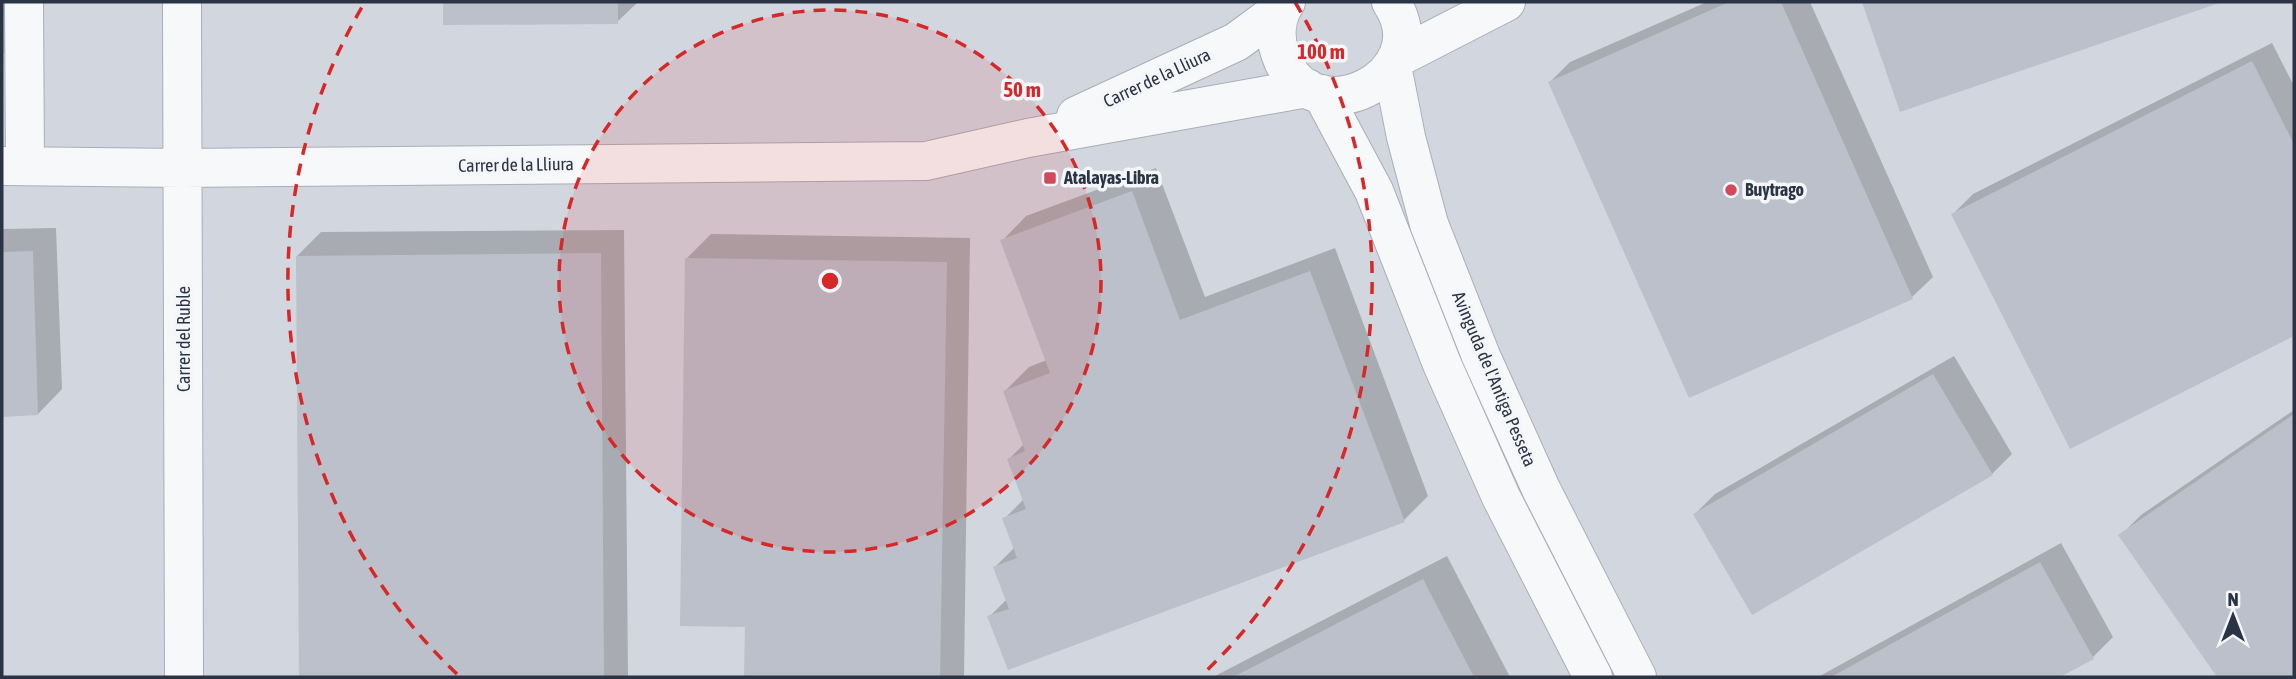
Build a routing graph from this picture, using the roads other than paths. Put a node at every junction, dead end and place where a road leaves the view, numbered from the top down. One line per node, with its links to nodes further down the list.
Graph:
1 (24, 2): 9 (street)
2 (181, 2): 10 (street, Carrer del Ruble)
3 (1391, 2): 6 (street, Avinguda de l'Antiga Pesseta)
4 (1506, 2): 6 (street)
5 (1284, 4): 7 (street); 8 (street, Carrer de la Lliura)
6 (1394, 62): 7 (street, Carrer de la Lliura); 13 (street, Avinguda de l'Antiga Pesseta)
7 (1314, 91): 8 (street, Carrer de la Lliura); 12 (street)
8 (1028, 138): 10 (street, Carrer de la Lliura)
9 (13, 166): 10 (street, Carrer de la Lliura)
10 (183, 169): 11 (street, Carrer del Ruble)
11 (184, 677)
12 (1592, 677)
13 (1637, 677)

